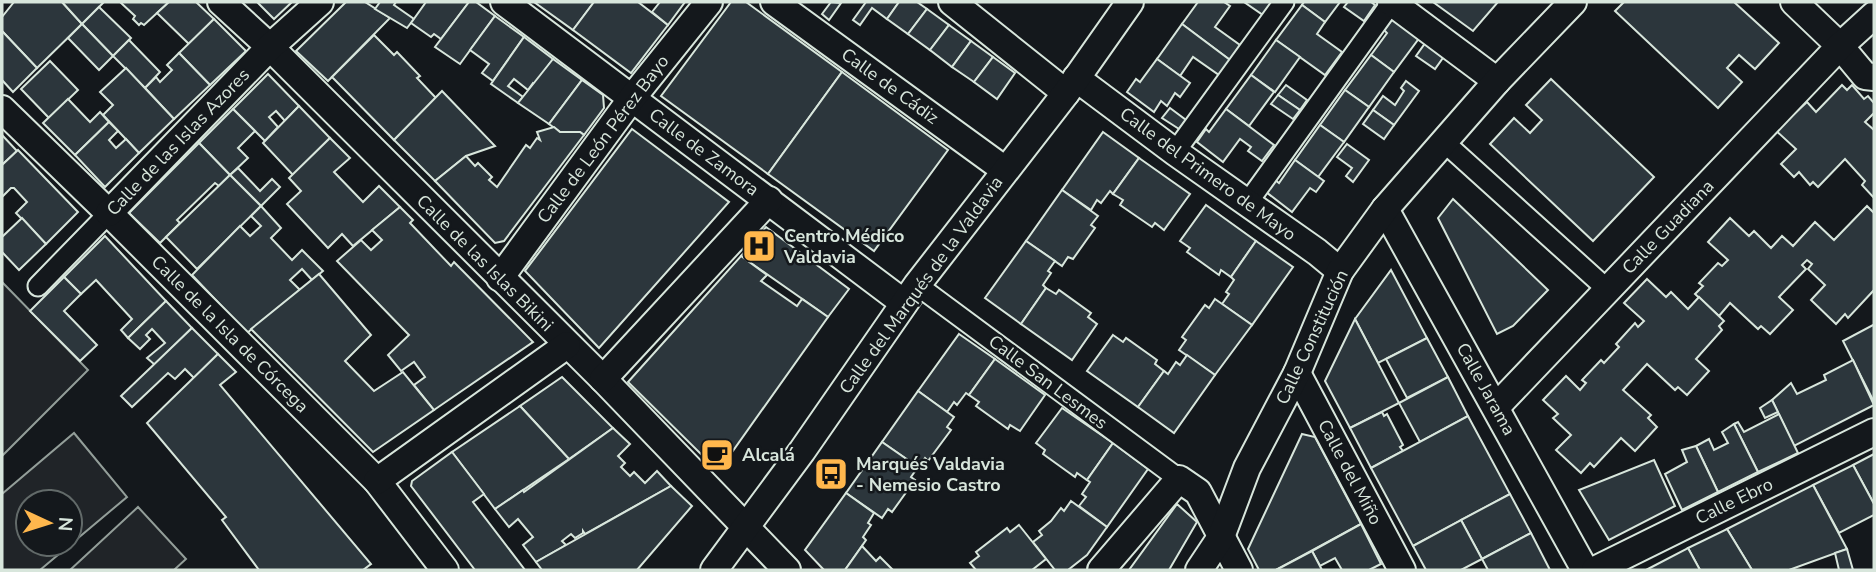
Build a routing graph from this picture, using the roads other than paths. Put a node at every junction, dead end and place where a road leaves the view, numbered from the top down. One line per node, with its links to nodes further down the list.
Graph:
1 (221, 2): 14 (street, Calle de las Islas Bikini)
2 (320, 2): 14 (street, Calle de las Islas Azores)
3 (504, 2): 18 (street, Calle de Zamora)
4 (709, 2): 18 (street, Calle de León Pérez Bayo)
5 (774, 2): 22 (street, Calle de Cádiz)
6 (953, 2): 17 (street, Calle del Primero de Mayo)
7 (1130, 2): 17 (street, Calle del Marqués de la Valdavia)
8 (1284, 2): 21 (street)
9 (1392, 2): 16 (street); 24 (street)
10 (1573, 2): 16 (street, Calle Constitución)
11 (1794, 2): 13 (street)
12 (1874, 15): 13 (street, Calle Guadiana)
13 (1840, 46): 15 (street); 30 (street, Calle Guadiana)
14 (270, 47): 26 (street, Calle de las Islas Azores); 28 (street, Calle de las Islas Bikini)
15 (1874, 77)
16 (1497, 81): 20 (street, Calle Constitución)
17 (1071, 85): 21 (street, Calle del Primero de Mayo); 22 (street, Calle del Marqués de la Valdavia)
18 (632, 98): 23 (street, Calle de Zamora); 28 (street, Calle de León Pérez Bayo)
19 (2, 109): 26 (street, Calle de la Isla de Córcega)
20 (1444, 142): 25 (street, Calle Constitución); 30 (street)
21 (1175, 152): 24 (street, Calle del Primero de Mayo)
22 (1005, 170): 31 (street, Calle del Marqués de la Valdavia)
23 (769, 200): 31 (street, Calle de Zamora); 34 (street)
24 (1248, 202): 27 (street, Calle del Primero de Mayo)
25 (1385, 209): 27 (street, Calle Constitución); 35 (street, Calle Jarama)
26 (109, 213): 29 (street, Calle de las Islas Azores); 38 (street, Calle de la Isla de Córcega)
27 (1340, 271): 33 (street, Calle Constitución)
28 (500, 278): 32 (street, Calle de las Islas Bikini)
29 (38, 286)
30 (1608, 290): 35 (street, Calle Guadiana)
31 (911, 294): 37 (street, Calle San Lesmes); 39 (street, Calle del Marqués de la Valdavia)
32 (568, 345): 34 (street, Calle de las Islas Bikini); 38 (street)
33 (1297, 373): 40 (street, Calle Constitución); 47 (street, Calle del Miño)
34 (603, 379): 39 (street, Calle de las Islas Bikini)
35 (1496, 407): 48 (street, Calle Jarama)
36 (1874, 432): 49 (street, Calle Ebro)
37 (1179, 479): 40 (street); 44 (street)
38 (376, 481): 41 (street, Calle de la Isla de Córcega)
39 (746, 528): 42 (street, Calle del Marqués de la Valdavia); 43 (street, Calle de las Islas Bikini)
40 (1221, 537): 45 (street, Calle Constitución); 46 (street)
41 (445, 570)
42 (714, 570)
43 (787, 570)
44 (1101, 570)
45 (1199, 570)
46 (1239, 570)
47 (1402, 570)
48 (1585, 570)
49 (1595, 570)

